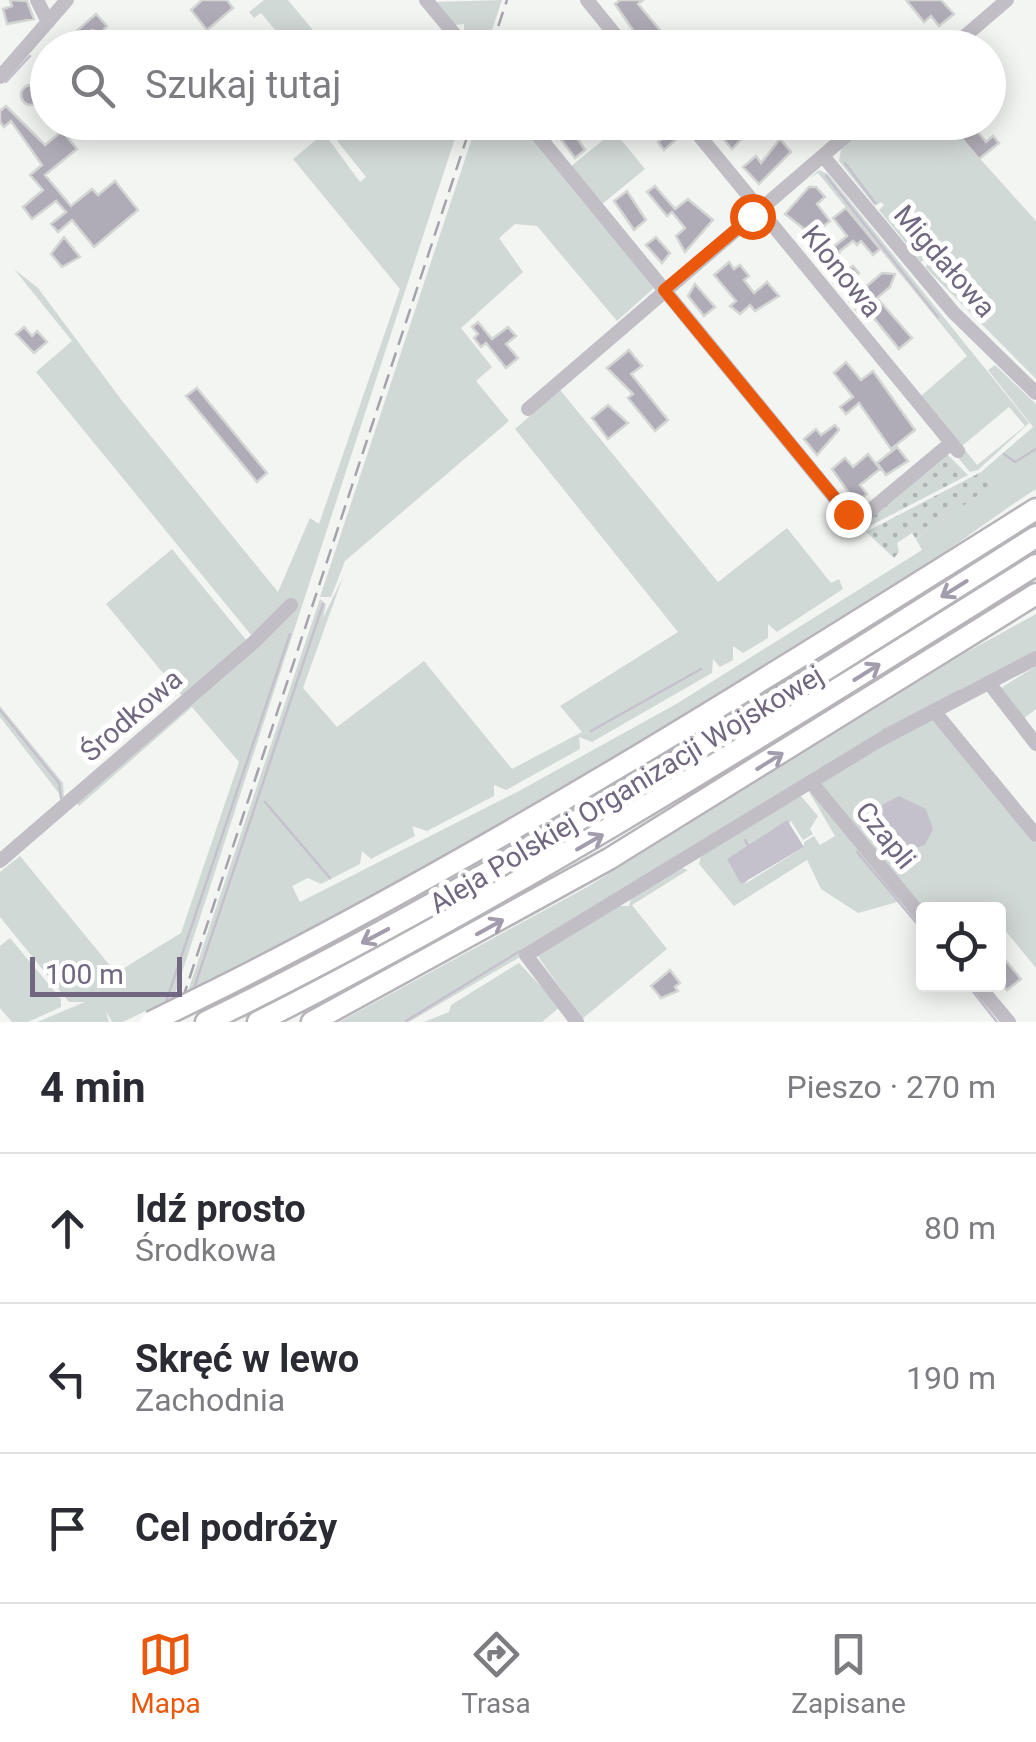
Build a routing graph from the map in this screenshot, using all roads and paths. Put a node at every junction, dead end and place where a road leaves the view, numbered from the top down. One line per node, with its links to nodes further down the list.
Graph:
1 (37, 0): 6 (street)
2 (67, 0): 6 (street)
3 (426, 0): 8 (street)
4 (587, 0): 9 (street)
5 (1007, 0): 10 (street)
6 (48, 22): 7 (street)
7 (41, 30)
8 (451, 30)
9 (611, 30)
10 (972, 30)
11 (30, 43): 12 (street)
12 (0, 77)
13 (542, 140): 18 (street)
14 (703, 140): 17 (street, Klonowa)
15 (841, 140): 16 (street)
16 (823, 156): 17 (street); 19 (street, Migdałowa)
17 (759, 209): 18 (street); 18 (street, Klonowa)
18 (664, 290): 20 (street)
19 (1036, 393)
20 (528, 408)
21 (1036, 509): 36 (highway, bridge)
22 (1036, 537): 35 (highway, Aleja Polskiej Organizacji Wojskowej, one-way to 35)
23 (1036, 565): 37 (highway, Aleja Polskiej Organizacji Wojskowej, one-way to 23)
24 (1036, 594): 38 (highway, one-way to 24)
25 (290, 604): 32 (street, Środkowa)
26 (1036, 658): 27 (street)
27 (989, 683): 28 (street); 29 (street)
28 (934, 711): 30 (street); 31 (street)
29 (1036, 744)
30 (811, 782): 33 (street, Czapli); 39 (street)
31 (1036, 836)
32 (0, 861)
33 (916, 909)
34 (985, 992): 40 (street)
35 (209, 1020)
36 (151, 1022)
37 (258, 1022)
38 (312, 1022)
39 (576, 1022)
40 (1009, 1022)

